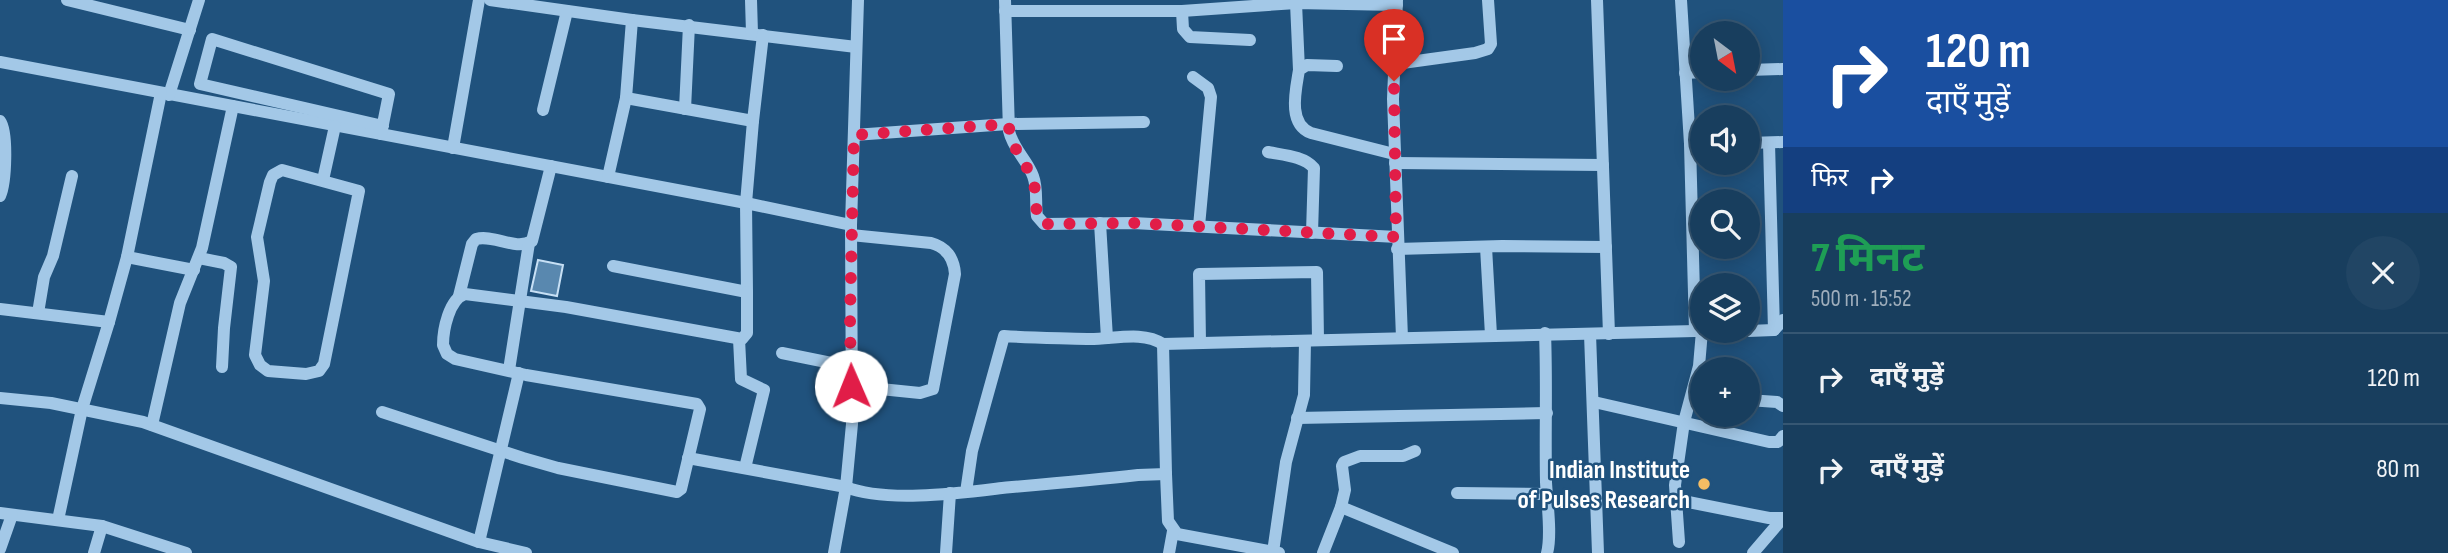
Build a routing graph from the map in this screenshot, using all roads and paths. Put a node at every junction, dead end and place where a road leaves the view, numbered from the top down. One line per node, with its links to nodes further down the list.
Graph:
1 (67, 0): 13 (street)
2 (199, 0): 18 (street)
3 (478, 0): 48 (street)
4 (490, 0): 14 (street)
5 (751, 0): 19 (street)
6 (858, 0): 21 (street)
7 (1488, 0): 23 (street)
8 (1597, 0): 51 (street)
9 (1681, 0): 28 (street)
10 (1296, 3): 11 (street); 15 (street); 25 (street)
11 (1397, 3): 23 (street)
12 (1005, 5): 15 (street); 41 (street)
13 (117, 6): 18 (street)
14 (567, 11): 16 (street); 36 (street)
15 (1182, 11): 20 (street)
16 (632, 20): 17 (street); 32 (street)
17 (689, 25): 19 (street); 35 (street)
18 (190, 30): 31 (street)
19 (758, 34): 21 (street); 39 (street)
20 (1250, 40)
21 (856, 47): 44 (street)
22 (0, 62): 31 (street)
23 (1395, 64): 50 (street)
24 (1337, 66): 25 (street)
25 (1299, 69): 50 (street)
26 (1783, 69): 27 (street)
27 (1760, 70)
28 (1685, 73): 29 (street); 33 (street)
29 (1690, 73)
30 (1193, 77): 60 (street)
31 (165, 94): 34 (street); 67 (street)
32 (626, 98): 35 (street); 55 (street)
33 (1690, 105)
34 (233, 106): 37 (street); 68 (street)
35 (685, 109): 39 (street)
36 (543, 110)
37 (293, 112): 42 (street); 43 (street); 43 (street)
38 (0, 121): 57 (street)
39 (753, 121): 58 (street)
40 (1144, 122): 41 (street)
41 (1008, 124): 44 (street); 59 (street)
42 (335, 126): 43 (street); 56 (street)
43 (382, 130): 48 (street)
44 (854, 135): 61 (street)
45 (1783, 142): 47 (street)
46 (1760, 143): 47 (street)
47 (1769, 143): 77 (street)
48 (453, 148): 52 (street)
49 (1268, 152): 62 (street)
50 (1395, 158): 51 (street); 64 (street)
51 (1603, 165): 66 (street)
52 (551, 166): 55 (street); 63 (street)
53 (1696, 175): 70 (street)
54 (72, 176): 75 (street)
55 (608, 177): 58 (street)
56 (323, 180): 56 (street)
57 (0, 196)
58 (747, 202): 61 (street); 71 (street)
59 (1100, 223): 60 (street); 84 (street)
60 (1199, 226): 62 (street)
61 (851, 230): 92 (street); 94 (street)
62 (1312, 233): 64 (street)
63 (529, 243): 72 (street); 73 (street)
64 (1397, 243): 65 (street); 85 (street)
65 (1486, 247): 66 (street); 83 (street)
66 (1606, 247): 82 (street)
67 (127, 257): 68 (street); 76 (street)
68 (197, 264): 91 (street); 105 (street)
69 (613, 267): 71 (street)
70 (1698, 273)
71 (747, 292): 86 (street)
72 (459, 296): 73 (street); 93 (street)
73 (521, 301): 86 (street); 93 (street)
74 (0, 309): 75 (street)
75 (38, 313): 76 (street)
76 (109, 323): 99 (street)
77 (1779, 325): 78 (street)
78 (1760, 329)
79 (1690, 331): 82 (street)
80 (1545, 334): 81 (street); 83 (street); 102 (street)
81 (1590, 334): 82 (street); 97 (street)
82 (1609, 334)
83 (1491, 335): 85 (street)
84 (1107, 338): 89 (street); 113 (street)
85 (1402, 338): 87 (street)
86 (738, 339): 110 (street)
87 (1312, 340): 88 (street); 88 (street); 103 (street)
88 (1200, 343): 89 (street)
89 (1163, 344): 111 (street)
90 (782, 353): 92 (street)
91 (222, 367)
92 (850, 367): 94 (street)
93 (514, 372): 107 (street); 109 (street)
94 (851, 386): 112 (street)
95 (0, 398): 99 (street)
96 (1760, 401): 98 (street)
97 (1594, 402): 104 (street); 137 (street)
98 (1783, 406)
99 (82, 409): 105 (street); 121 (street)
100 (382, 411): 107 (street)
101 (1690, 411): 104 (street)
102 (1547, 413): 103 (street); 116 (street)
103 (1297, 418): 127 (street)
104 (1684, 422): 106 (street); 125 (street)
105 (152, 425): 124 (street)
106 (1783, 436)
107 (500, 451): 109 (street); 124 (street)
108 (1415, 451): 118 (street)
109 (688, 458): 110 (street)
110 (745, 468): 112 (street)
111 (1166, 474): 113 (street); 123 (street)
112 (846, 487): 114 (street); 131 (street)
113 (966, 492): 114 (street)
114 (950, 493): 132 (street)
115 (1457, 493): 116 (street)
116 (1547, 494): 136 (street)
117 (1688, 502): 120 (street)
118 (1341, 508): 134 (street); 135 (street)
119 (6, 514): 121 (street); 126 (street)
120 (1783, 518): 138 (street)
121 (58, 520): 122 (street)
122 (102, 526): 128 (street); 129 (street)
123 (1173, 531): 127 (street); 133 (street)
124 (480, 542): 130 (street)
125 (1679, 542)
126 (0, 549)
127 (1276, 552)
128 (94, 553)
129 (186, 553)
130 (526, 553)
131 (834, 553)
132 (946, 553)
133 (1169, 553)
134 (1324, 553)
135 (1452, 553)
136 (1547, 553)
137 (1598, 553)
138 (1753, 553)

